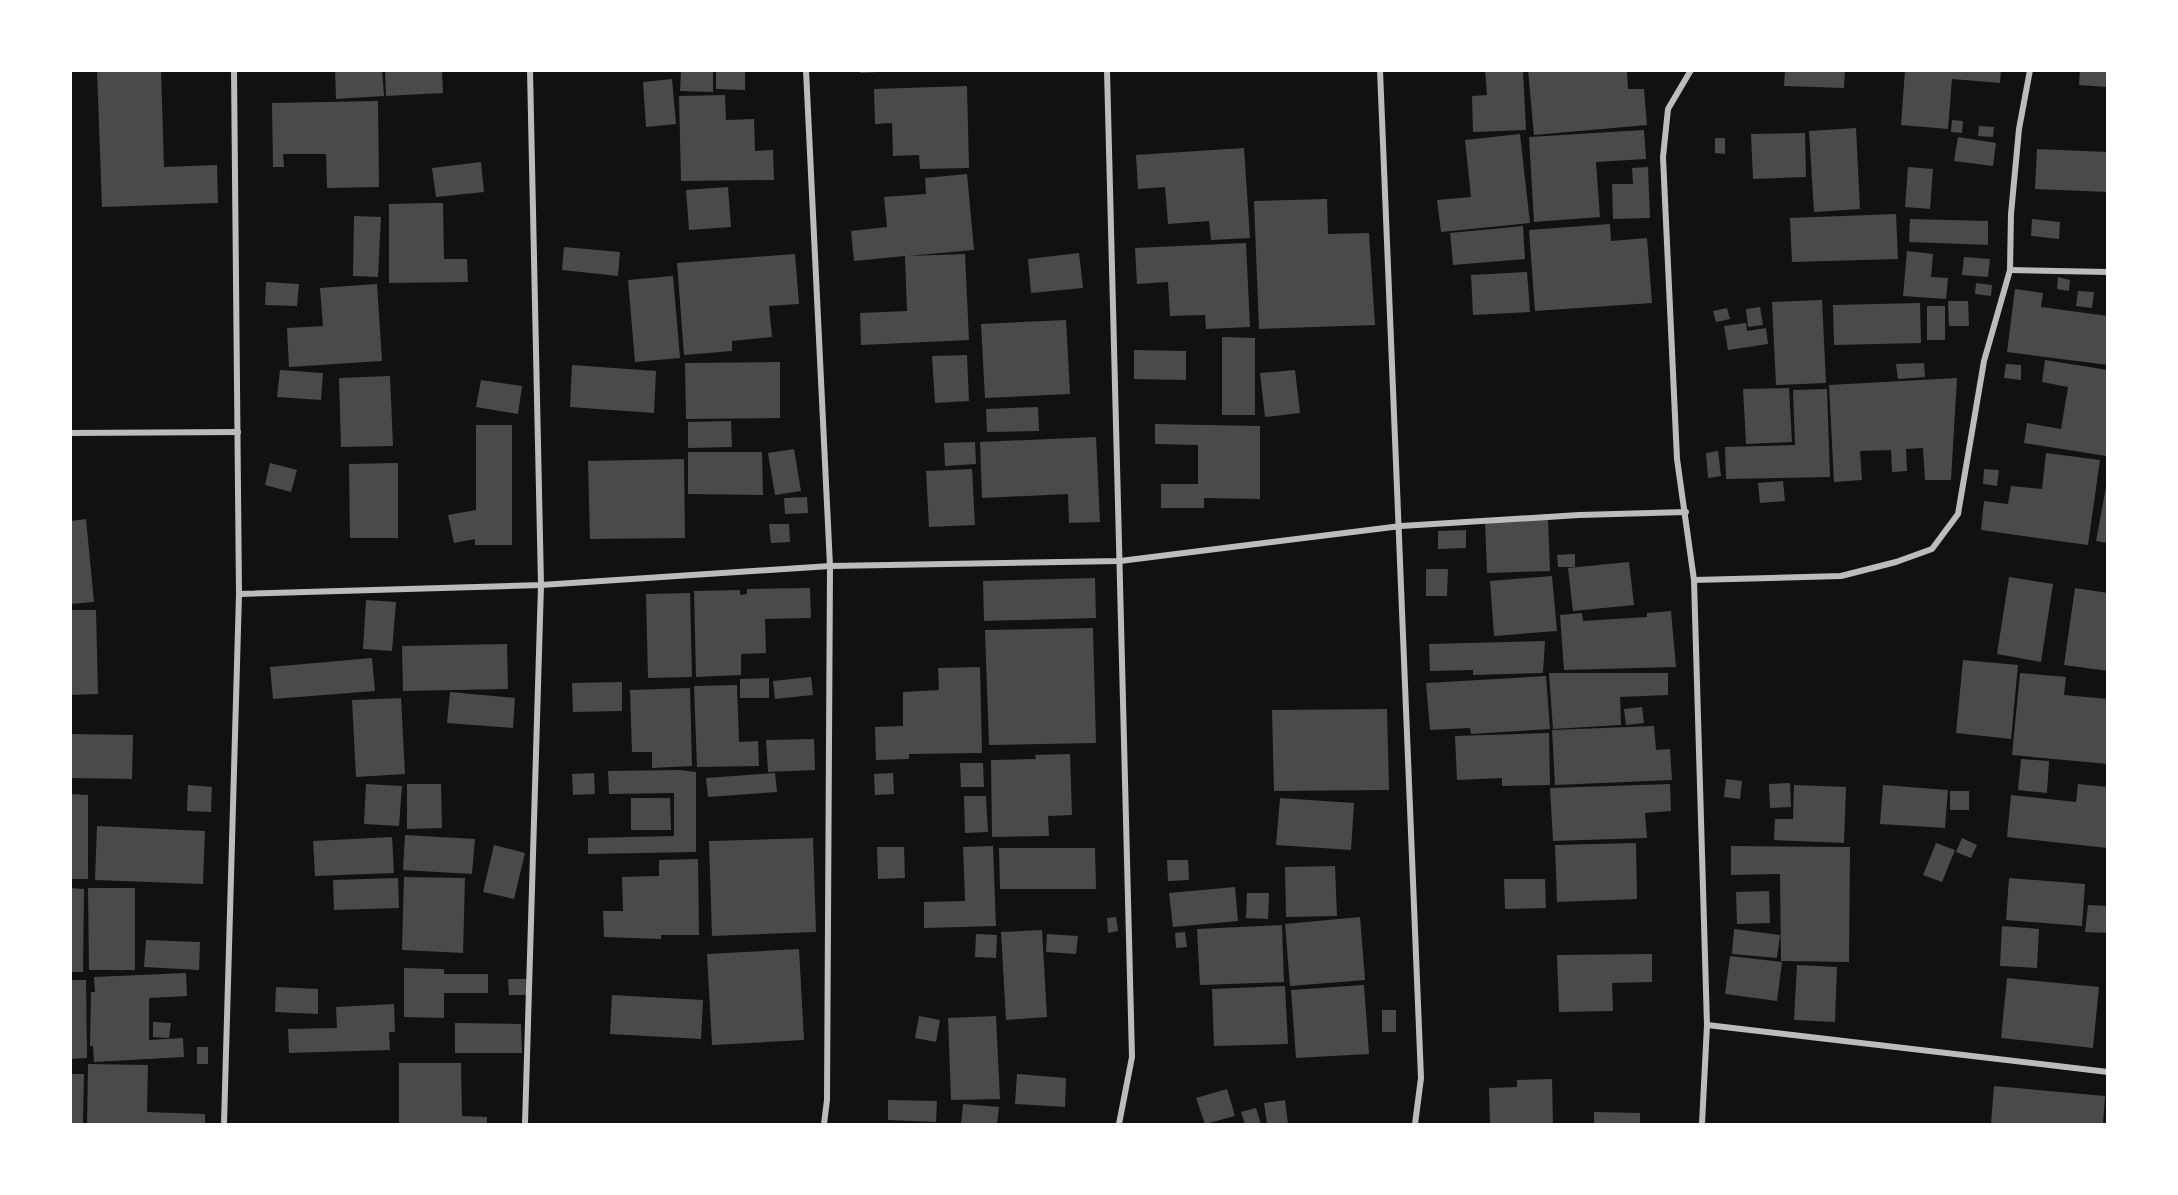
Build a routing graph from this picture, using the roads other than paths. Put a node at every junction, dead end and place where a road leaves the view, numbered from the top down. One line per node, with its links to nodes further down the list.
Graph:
1 (234, 70): 10 (street)
2 (530, 70): 17 (street)
3 (806, 70): 15 (street)
4 (1107, 70): 14 (street)
5 (1380, 70): 13 (street)
6 (1691, 70): 12 (street)
7 (2030, 70): 8 (street)
8 (2010, 270): 9 (street); 16 (street)
9 (2108, 272)
10 (238, 432): 11 (street); 18 (street)
11 (70, 433)
12 (1686, 512): 13 (street); 16 (street)
13 (1401, 526): 14 (street); 25 (street)
14 (1120, 561): 15 (street); 24 (street)
15 (830, 566): 17 (street); 23 (street)
16 (1694, 580): 19 (street)
17 (541, 585): 18 (street); 22 (street)
18 (239, 594): 21 (street)
19 (1707, 1025): 20 (street); 26 (street)
20 (2108, 1072)
21 (224, 1125)
22 (525, 1125)
23 (824, 1125)
24 (1119, 1125)
25 (1415, 1125)
26 (1702, 1125)

